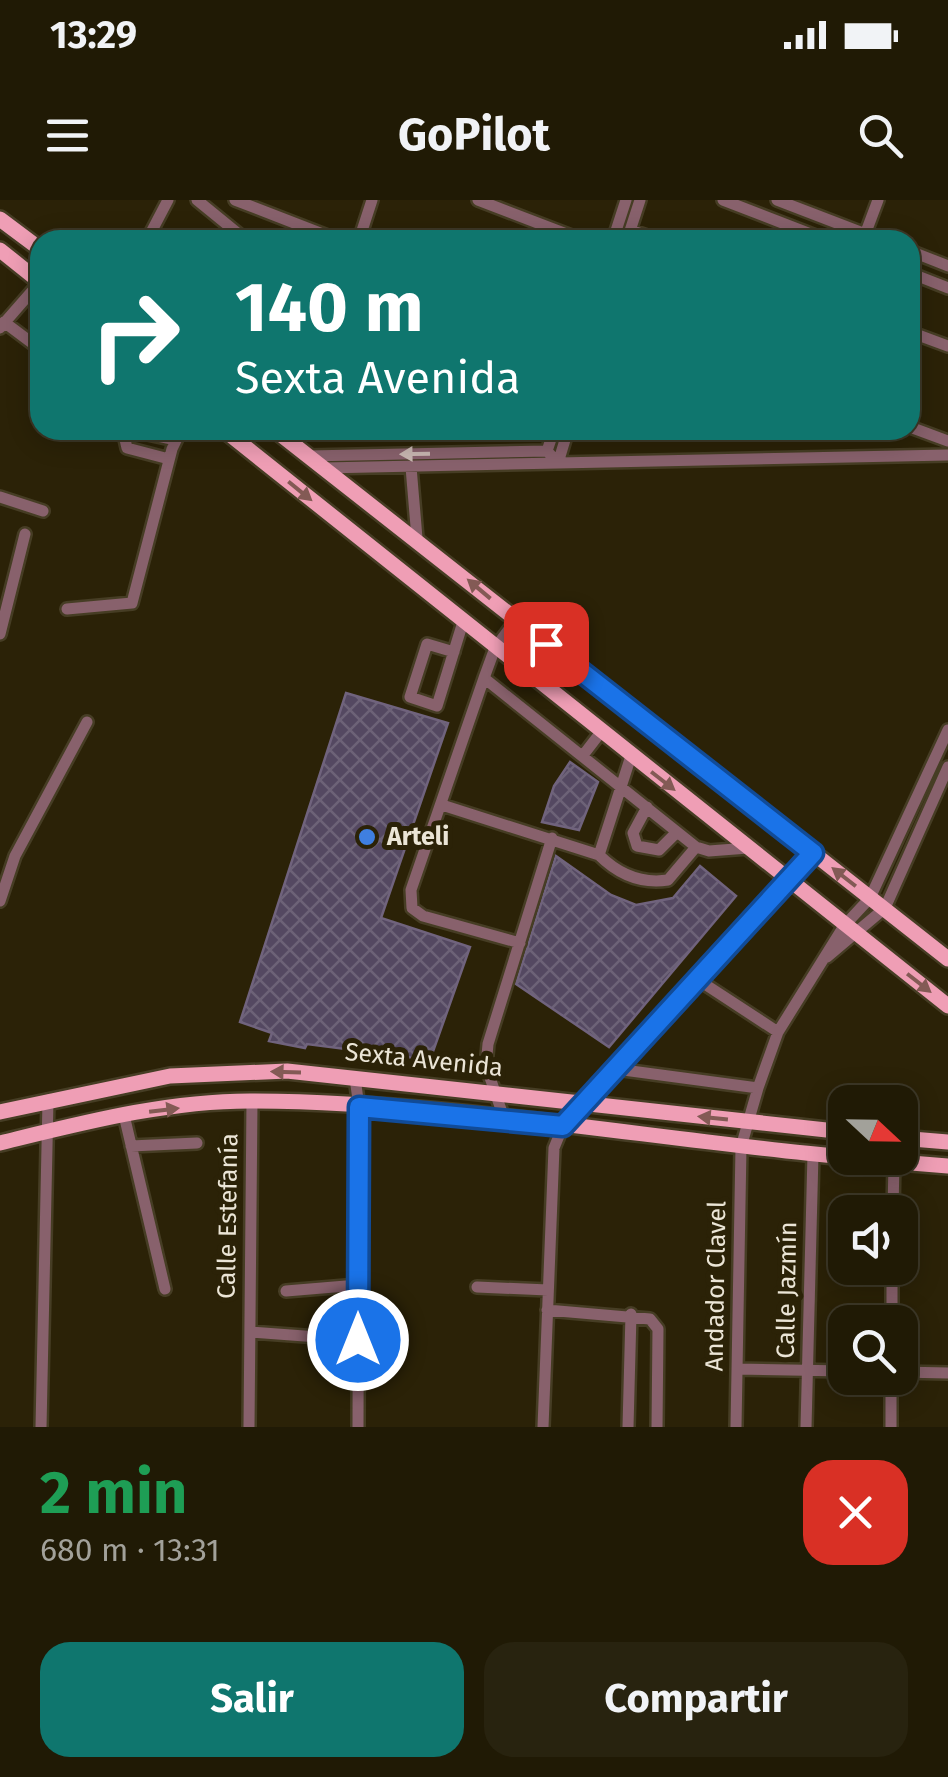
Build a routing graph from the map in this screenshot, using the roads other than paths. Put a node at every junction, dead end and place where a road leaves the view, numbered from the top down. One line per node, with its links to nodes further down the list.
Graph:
1 (168, 200): 12 (street)
2 (196, 200): 13 (street)
3 (235, 200): 14 (street)
4 (372, 200): 15 (street)
5 (478, 200): 16 (street)
6 (626, 200): 17 (street)
7 (640, 200): 18 (street)
8 (723, 200): 19 (street)
9 (778, 200): 20 (street)
10 (878, 200): 21 (street)
11 (0, 219): 22 (main road)
12 (152, 230)
13 (234, 230)
14 (312, 230)
15 (362, 230)
16 (556, 230)
17 (617, 230)
18 (631, 230)
19 (800, 230)
20 (848, 230)
21 (867, 230)
22 (30, 242)
23 (0, 250): 26 (main road)
24 (920, 255): 25 (street)
25 (948, 266)
26 (30, 274)
27 (920, 277): 28 (street)
28 (948, 288)
29 (30, 293): 30 (street)
30 (2, 325): 32 (street)
31 (920, 336): 33 (street)
32 (30, 342)
33 (948, 346)
34 (920, 431): 41 (street)
35 (125, 440): 45 (street)
36 (176, 440): 45 (street)
37 (236, 440): 55 (main road, one-way to 55)
38 (288, 440): 44 (main road)
39 (551, 440): 42 (street)
40 (565, 440): 46 (street)
41 (948, 442)
42 (548, 450): 44 (street, one-way to 44); 46 (street)
43 (948, 455): 46 (street)
44 (308, 456): 48 (main road)
45 (169, 459): 53 (street)
46 (558, 463): 47 (street)
47 (411, 467): 48 (street); 52 (street)
48 (324, 468): 52 (main road)
49 (0, 497): 50 (street)
50 (43, 511)
51 (24, 534): 56 (street)
52 (417, 538): 54 (main road, one-way to 52)
53 (67, 609)
54 (516, 620): 57 (street); 73 (main road)
55 (463, 622): 57 (main road); 58 (street)
56 (0, 634)
57 (495, 648): 59 (street); 62 (main road)
58 (454, 652): 58 (street)
59 (484, 678): 63 (street); 67 (street)
60 (86, 722): 77 (street)
61 (948, 730): 76 (street)
62 (601, 732): 63 (street); 64 (main road)
63 (584, 754): 66 (street)
64 (631, 756): 66 (street); 72 (main road, one-way to 72)
65 (948, 767): 78 (street)
66 (619, 786): 68 (street); 74 (street)
67 (442, 805): 70 (street); 80 (street)
68 (646, 807): 69 (street); 69 (street)
69 (677, 832): 71 (street)
70 (552, 838): 74 (street); 80 (street)
71 (696, 847): 72 (street); 74 (street)
72 (748, 848): 75 (main road)
73 (813, 853): 75 (street); 76 (main road, one-way to 73)
74 (599, 854)
75 (790, 881): 79 (main road); 82 (street)
76 (870, 898): 78 (main road); 79 (street)
77 (0, 901)
78 (886, 908): 79 (street); 81 (main road)
79 (851, 930): 83 (main road, one-way to 83); 84 (street, Andador Clavel)
80 (520, 943): 88 (street)
81 (948, 959)
82 (700, 981): 84 (street); 85 (street)
83 (948, 1006)
84 (778, 1032): 87 (street, Andador Clavel)
85 (616, 1069): 87 (street); 91 (street)
86 (355, 1078): 88 (main road, Sexta Avenida); 89 (main road, Sexta Avenida, one-way to 89); 92 (street)
87 (758, 1088): 96 (street, Andador Clavel)
88 (493, 1093): 91 (main road, Sexta Avenida); 95 (street)
89 (48, 1100): 93 (main road, Sexta Avenida); 99 (street)
90 (252, 1101): 92 (main road, Sexta Avenida); 94 (main road, Sexta Avenida, one-way to 90); 117 (street, Calle Estefanía)
91 (580, 1102): 96 (main road, Sexta Avenida, one-way to 91); 97 (street)
92 (359, 1107): 95 (main road, Sexta Avenida); 110 (street)
93 (0, 1112)
94 (124, 1115): 99 (main road, Sexta Avenida); 104 (street)
95 (505, 1121): 97 (main road, Sexta Avenida)
96 (748, 1122): 98 (main road, Sexta Avenida); 105 (street, Andador Clavel)
97 (563, 1126): 105 (main road, Sexta Avenida); 113 (street)
98 (828, 1130)
99 (49, 1131): 102 (main road, Sexta Avenida); 125 (street)
100 (918, 1140): 101 (main road)
101 (948, 1142)
102 (0, 1143)
103 (197, 1143): 104 (street)
104 (131, 1146): 112 (street)
105 (741, 1147): 106 (main road, Sexta Avenida); 119 (street, Andador Clavel)
106 (813, 1154): 107 (main road, Sexta Avenida); 120 (street, Calle Jazmín)
107 (828, 1155)
108 (918, 1164): 109 (main road, Sexta Avenida)
109 (948, 1166)
110 (358, 1285): 114 (street); 118 (street)
111 (477, 1288): 113 (street)
112 (166, 1289)
113 (548, 1290): 115 (street)
114 (286, 1291)
115 (548, 1310): 116 (street); 128 (street)
116 (631, 1314): 129 (street); 130 (street)
117 (250, 1332): 118 (street); 126 (street, Calle Estefanía)
118 (358, 1340): 127 (street)
119 (737, 1369): 120 (street); 131 (street, Andador Clavel)
120 (808, 1370): 121 (street); 132 (street, Calle Jazmín)
121 (828, 1371)
122 (918, 1373): 123 (street)
123 (948, 1374)
124 (891, 1395): 133 (street)
125 (41, 1427)
126 (249, 1427)
127 (358, 1427)
128 (543, 1427)
129 (628, 1427)
130 (657, 1427)
131 (736, 1427)
132 (806, 1427)
133 (890, 1427)

